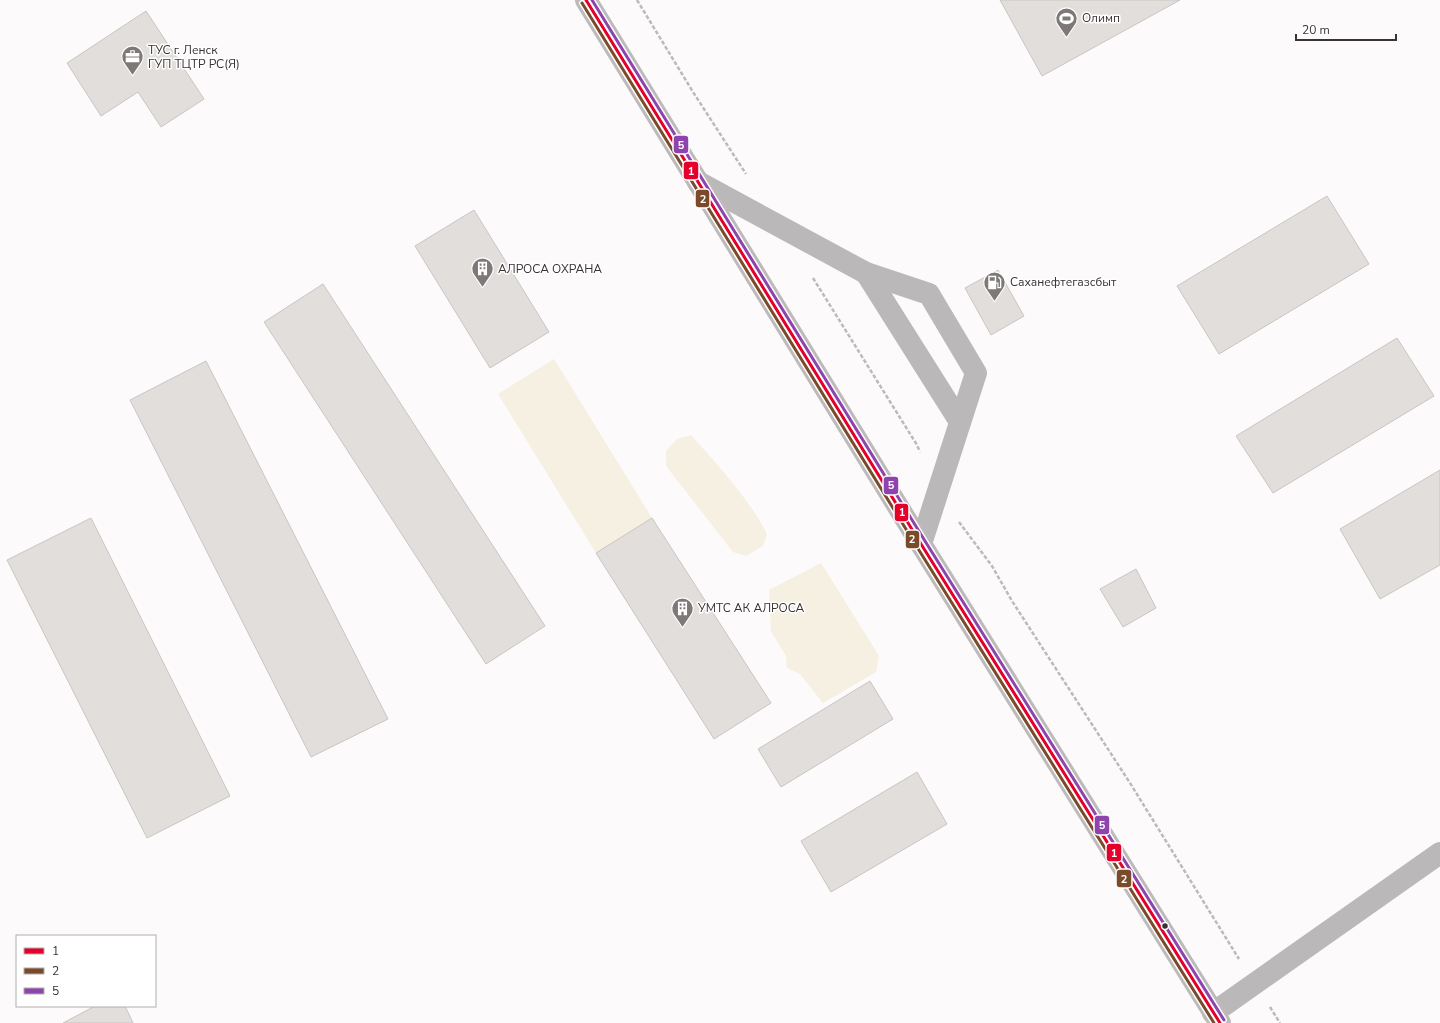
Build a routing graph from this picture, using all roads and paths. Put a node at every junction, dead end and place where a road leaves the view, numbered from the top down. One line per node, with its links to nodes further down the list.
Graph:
1 (586, 0): 2 (main road)
2 (698, 182): 3 (lane); 5 (main road)
3 (866, 273): 4 (lane); 4 (lane)
4 (960, 422): 5 (lane)
5 (921, 544): 7 (main road)
6 (1440, 853): 7 (lane)
7 (1216, 1018)

